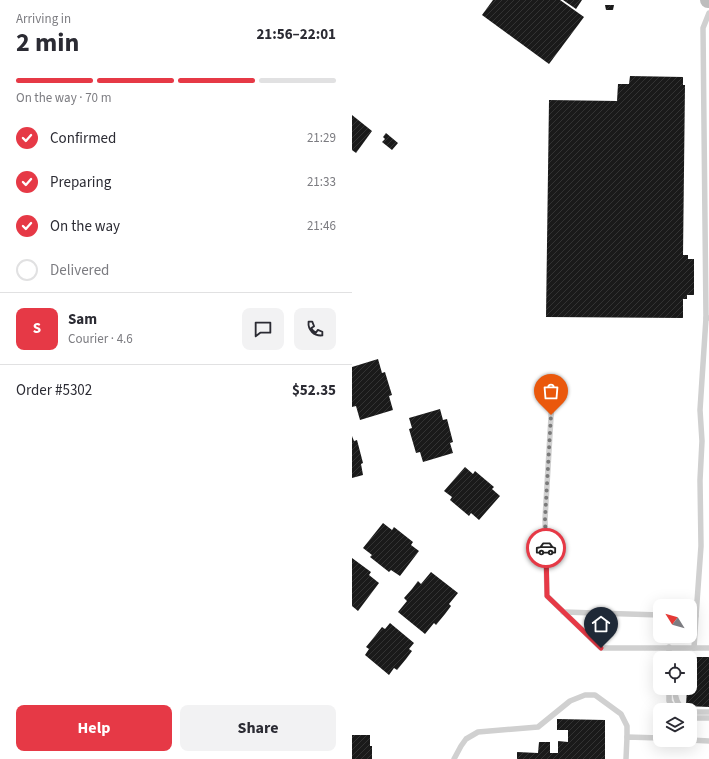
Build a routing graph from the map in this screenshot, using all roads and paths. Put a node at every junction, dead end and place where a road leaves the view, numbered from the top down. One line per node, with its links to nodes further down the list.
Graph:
1 (709, 13): 2 (lane)
2 (707, 150): 3 (lane)
3 (707, 318): 5 (lane)
4 (552, 400): 6 (lane)
5 (695, 599)
6 (563, 612): 7 (lane); 9 (lane)
7 (653, 615)
8 (694, 643): 10 (lane)
9 (669, 647): 10 (lane); 12 (lane)
10 (694, 648): 11 (lane)
11 (709, 648)
12 (669, 651)
13 (697, 712): 14 (lane)
14 (709, 712)
15 (697, 718): 16 (lane)
16 (709, 718)
17 (627, 737): 18 (lane); 21 (lane); 22 (lane)
18 (653, 738)
19 (697, 740): 20 (lane)
20 (709, 741)
21 (454, 759)
22 (626, 759)

